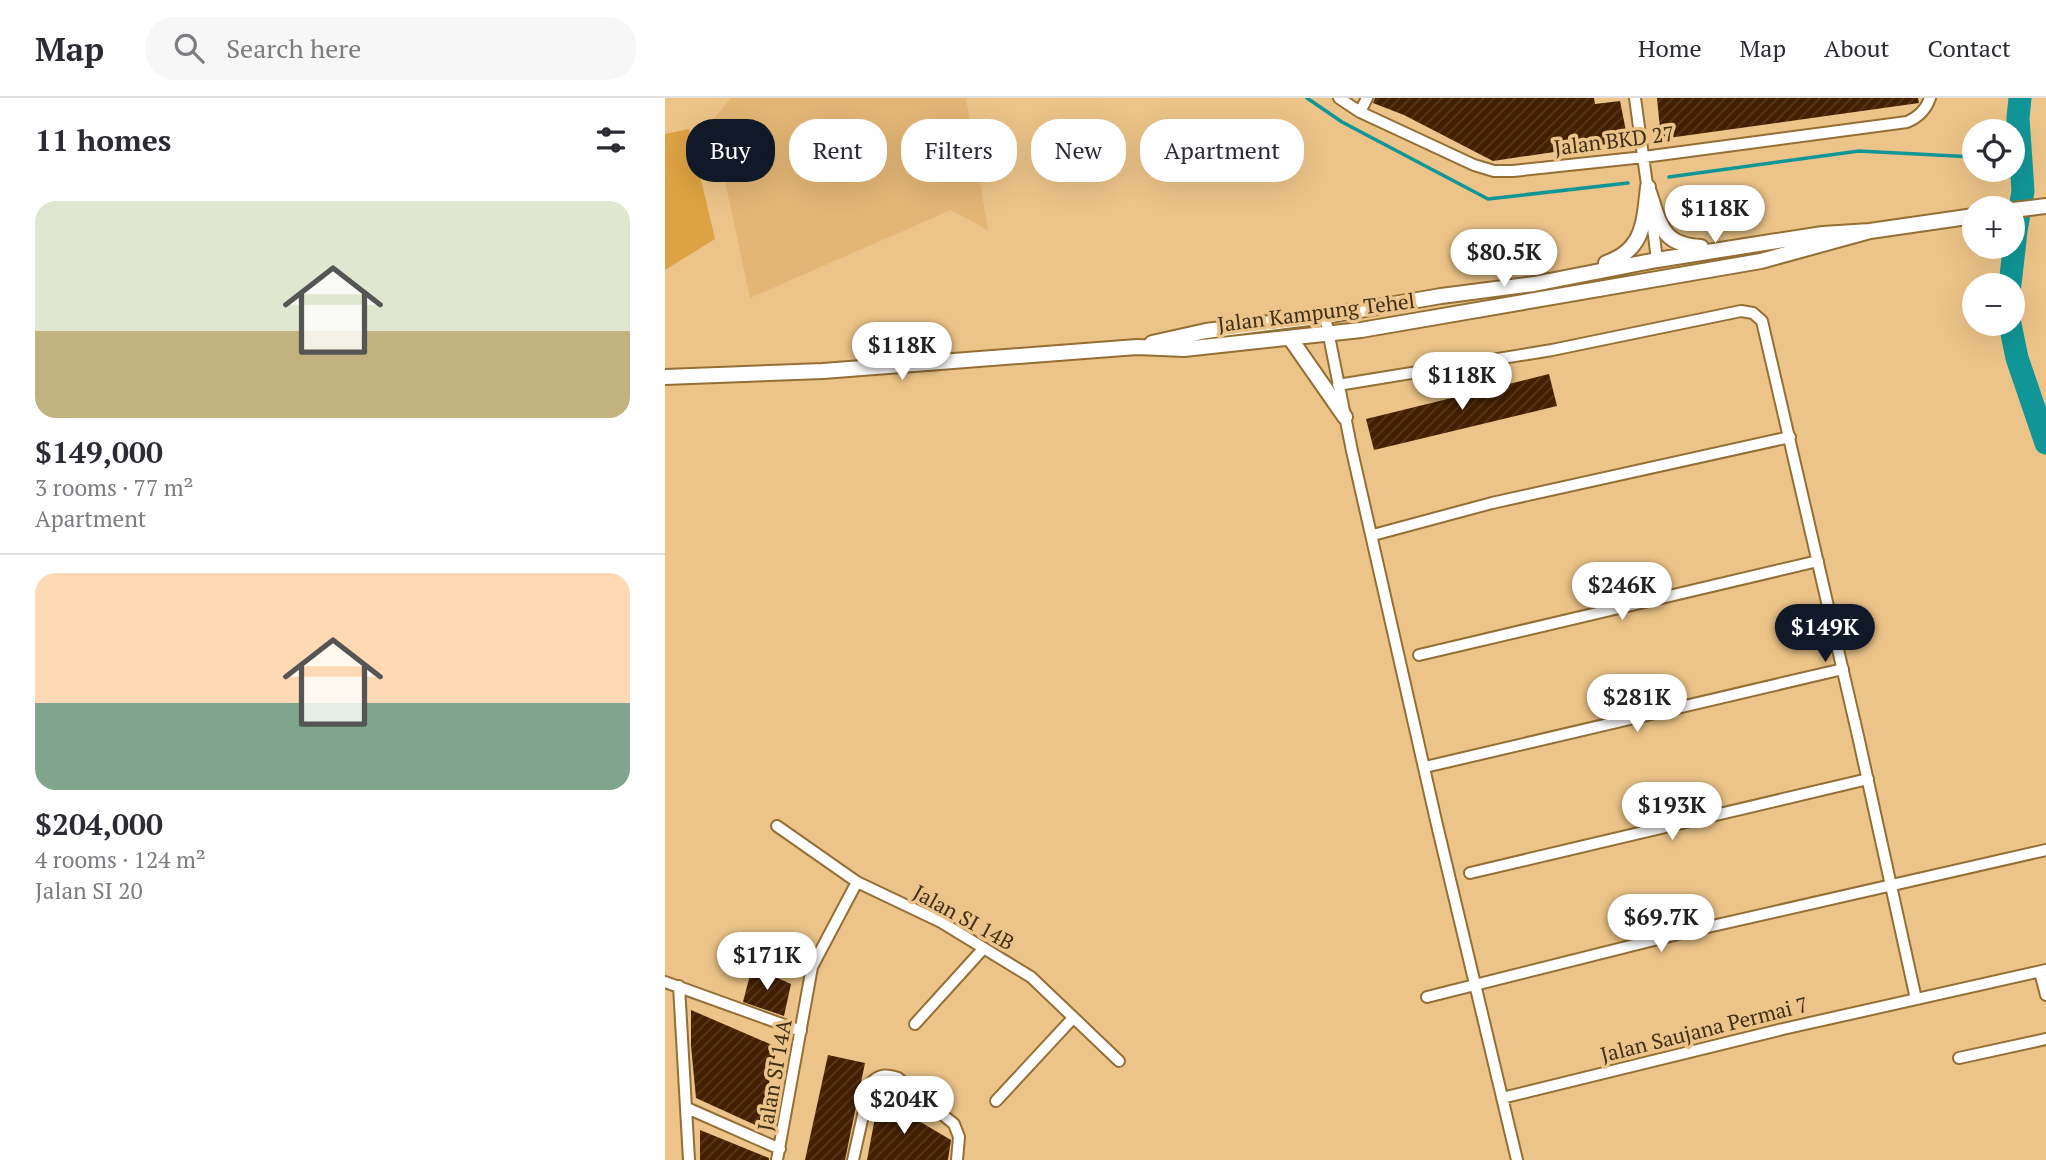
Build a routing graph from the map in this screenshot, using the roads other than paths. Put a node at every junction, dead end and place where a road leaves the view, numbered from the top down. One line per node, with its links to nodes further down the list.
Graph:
1 (1339, 98): 5 (street, Jalan BKD 27)
2 (1367, 98): 5 (street)
3 (1635, 98): 6 (street)
4 (1930, 98): 6 (street, Jalan BKD 27)
5 (1360, 111): 6 (street, Jalan BKD 27)
6 (1644, 157): 7 (street)
7 (1648, 187): 12 (main road); 13 (street); 15 (main road)
8 (2046, 206): 9 (main road)
9 (2025, 209)
10 (1962, 218): 11 (main road, Jalan Kampung Tehel)
11 (1870, 231): 12 (main road, Jalan Kampung Tehel); 14 (main road, Jalan Kampung Tehel)
12 (1777, 241): 13 (main road, Jalan Kampung Tehel)
13 (1657, 260): 14 (main road); 15 (main road, Jalan Kampung Tehel); 16 (main road)
14 (1761, 261): 16 (main road, Jalan Kampung Tehel)
15 (1534, 284): 17 (main road, Jalan Kampung Tehel)
16 (1480, 311): 18 (main road, Jalan Kampung Tehel)
17 (1325, 316): 18 (street); 20 (main road, Jalan Kampung Tehel)
18 (1328, 334): 19 (main road, Jalan Kampung Tehel); 22 (street)
19 (1290, 338): 20 (main road, Jalan Kampung Tehel); 23 (main road)
20 (1137, 347): 21 (main road, Jalan Kampung Tehel)
21 (665, 377)
22 (1338, 385): 23 (street); 24 (street)
23 (1345, 417): 25 (street)
24 (1790, 437): 25 (street); 26 (street)
25 (1373, 535): 29 (street)
26 (1818, 561): 27 (street); 28 (street)
27 (1419, 655)
28 (1843, 669): 29 (street); 30 (street)
29 (1425, 767): 40 (street)
30 (1868, 779): 33 (street); 35 (street)
31 (777, 825): 34 (street, Jalan SI 14B)
32 (2046, 850): 35 (street)
33 (1470, 873)
34 (857, 882): 36 (street, Jalan SI 14B); 46 (street, Jalan SI 14A)
35 (1890, 885): 40 (street); 43 (street)
36 (983, 948): 44 (street, Jalan SI 14B); 45 (street)
37 (2043, 971): 41 (street); 43 (street, Jalan Saujana Permai 7)
38 (665, 982): 39 (street)
39 (679, 986): 46 (street); 52 (street)
40 (1475, 986): 42 (street); 50 (street)
41 (2046, 995)
42 (1427, 997)
43 (1916, 999): 50 (street, Jalan Saujana Permai 7)
44 (1073, 1018): 49 (street, Jalan SI 14B); 51 (street)
45 (915, 1024)
46 (801, 1031): 53 (street, Jalan SI 14A)
47 (2046, 1039): 48 (street)
48 (1959, 1058)
49 (1119, 1060)
50 (1502, 1098): 57 (street)
51 (996, 1101)
52 (687, 1108): 53 (street); 54 (street)
53 (779, 1155)
54 (689, 1160)
55 (853, 1160): 56 (street)
56 (957, 1160)
57 (1517, 1160)

